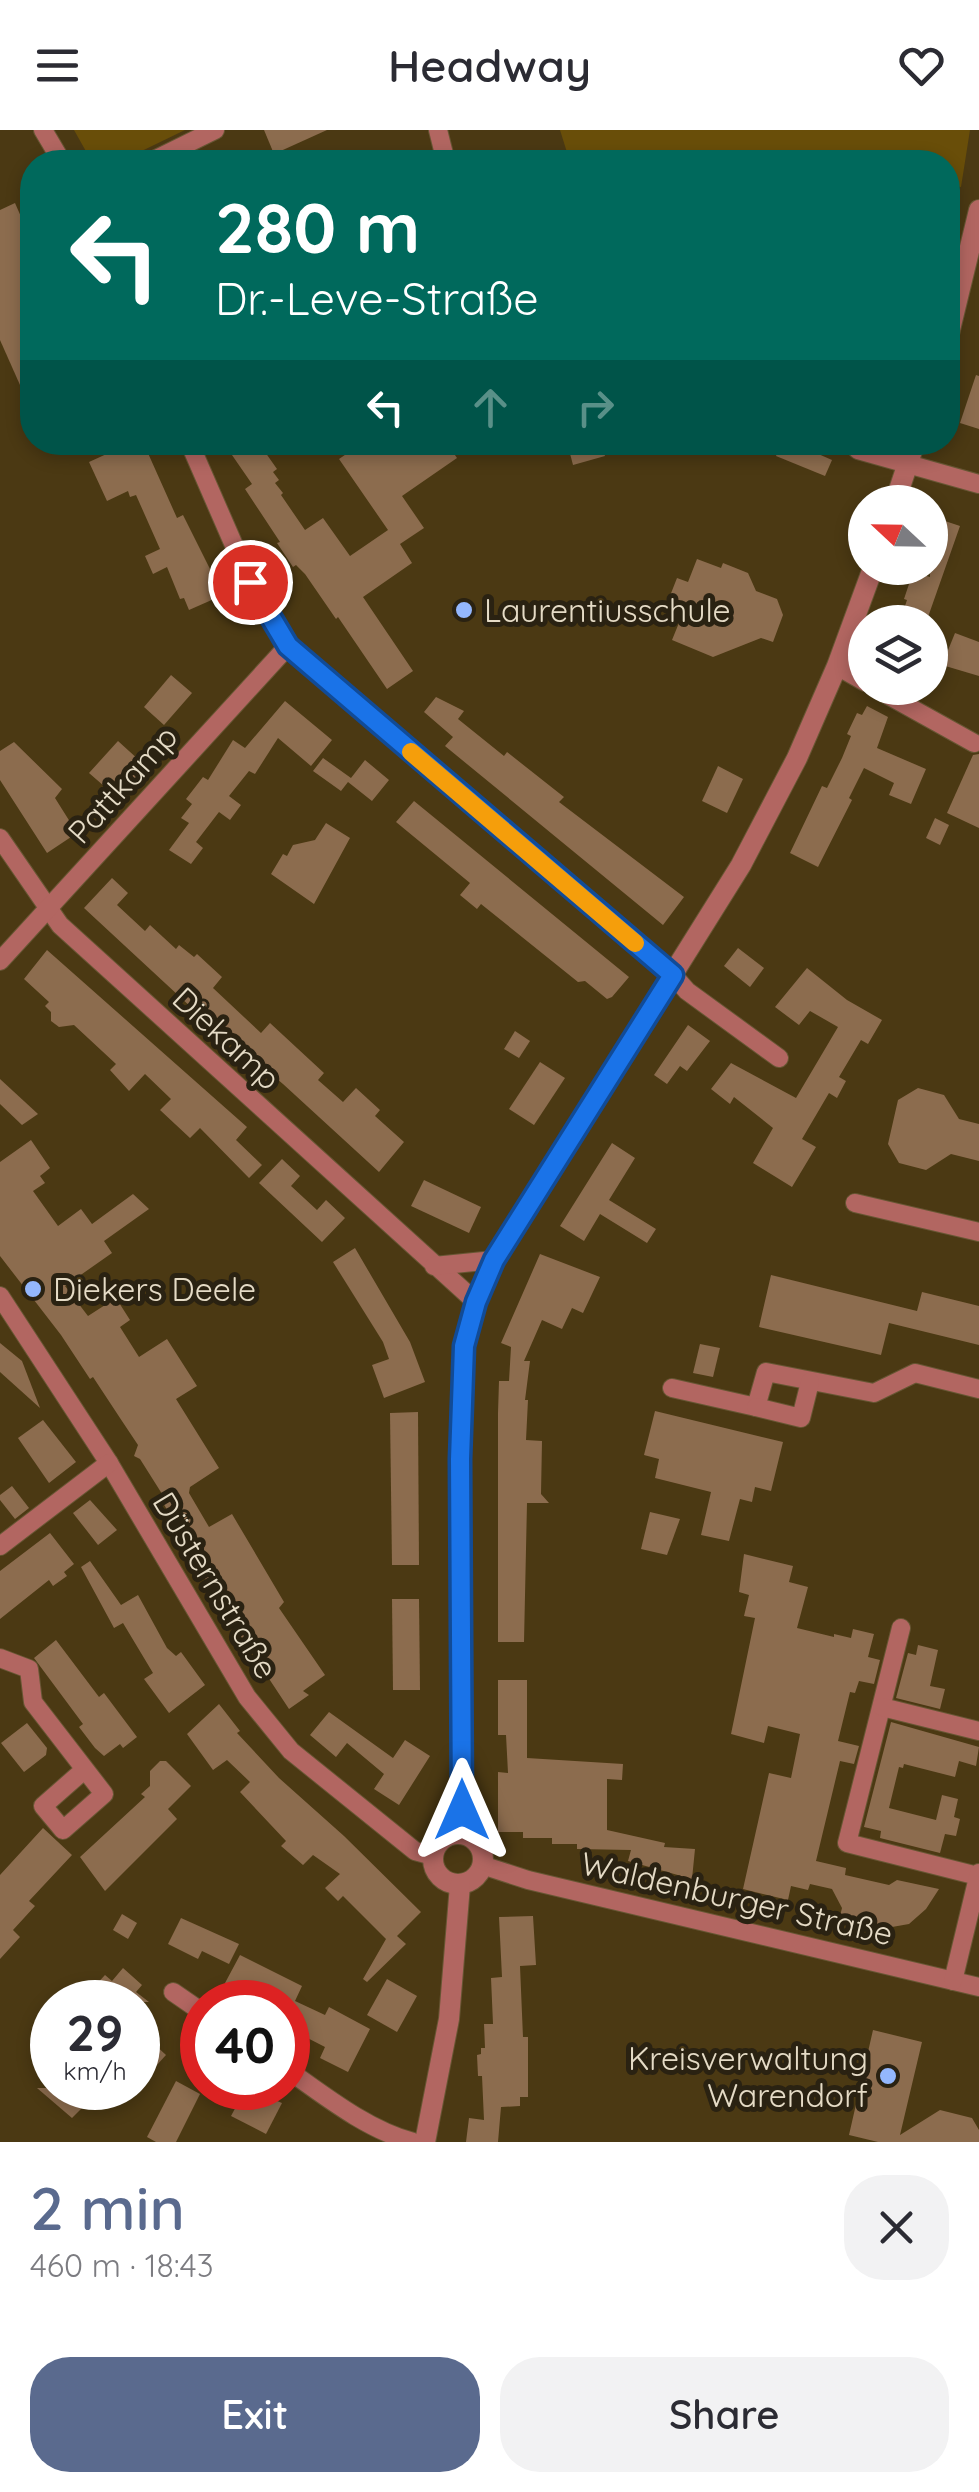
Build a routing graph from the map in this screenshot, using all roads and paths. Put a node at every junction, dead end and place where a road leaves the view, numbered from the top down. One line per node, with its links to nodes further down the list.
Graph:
1 (216, 130): 2 (street)
2 (175, 150)
3 (979, 210): 4 (street)
4 (960, 288)
5 (195, 455): 12 (street)
6 (875, 455): 8 (street)
7 (911, 455): 8 (street)
8 (908, 465): 9 (street); 10 (street)
9 (979, 484)
10 (902, 485)
11 (867, 585): 13 (street)
12 (288, 646): 18 (street, Pattkamp); 20 (street)
13 (838, 666): 14 (street); 20 (street)
14 (848, 672)
15 (905, 705): 16 (street)
16 (974, 744)
17 (0, 838): 18 (street, Diekamp)
18 (48, 910): 19 (street, Pattkamp); 25 (street, Diekamp)
19 (0, 961)
20 (673, 975): 21 (street); 24 (street)
21 (779, 1058)
22 (855, 1203): 23 (street)
23 (979, 1232)
24 (494, 1260): 25 (street); 27 (street)
25 (434, 1266): 27 (street, Diekamp)
26 (2, 1302): 32 (street, Düsternstraße)
27 (476, 1302): 39 (street)
28 (810, 1382): 30 (street); 31 (street); 31 (street)
29 (672, 1388): 31 (street)
30 (979, 1389)
31 (756, 1408)
32 (108, 1463): 33 (street); 40 (street, Düsternstraße)
33 (0, 1546)
34 (902, 1628): 36 (street)
35 (0, 1658): 38 (street)
36 (882, 1707): 37 (street); 42 (street)
37 (979, 1731)
38 (84, 1770)
39 (461, 1834): 40 (street); 41 (street)
40 (432, 1856): 43 (street)
41 (482, 1865): 43 (street); 44 (street, Waldenburger Straße)
42 (979, 1874): 44 (street)
43 (460, 1885): 50 (street)
44 (952, 1981): 45 (street, Waldenburger Straße)
45 (979, 1987)
46 (173, 1992): 47 (street)
47 (180, 1997)
48 (310, 2085): 49 (street)
49 (414, 2142)
50 (425, 2142)

